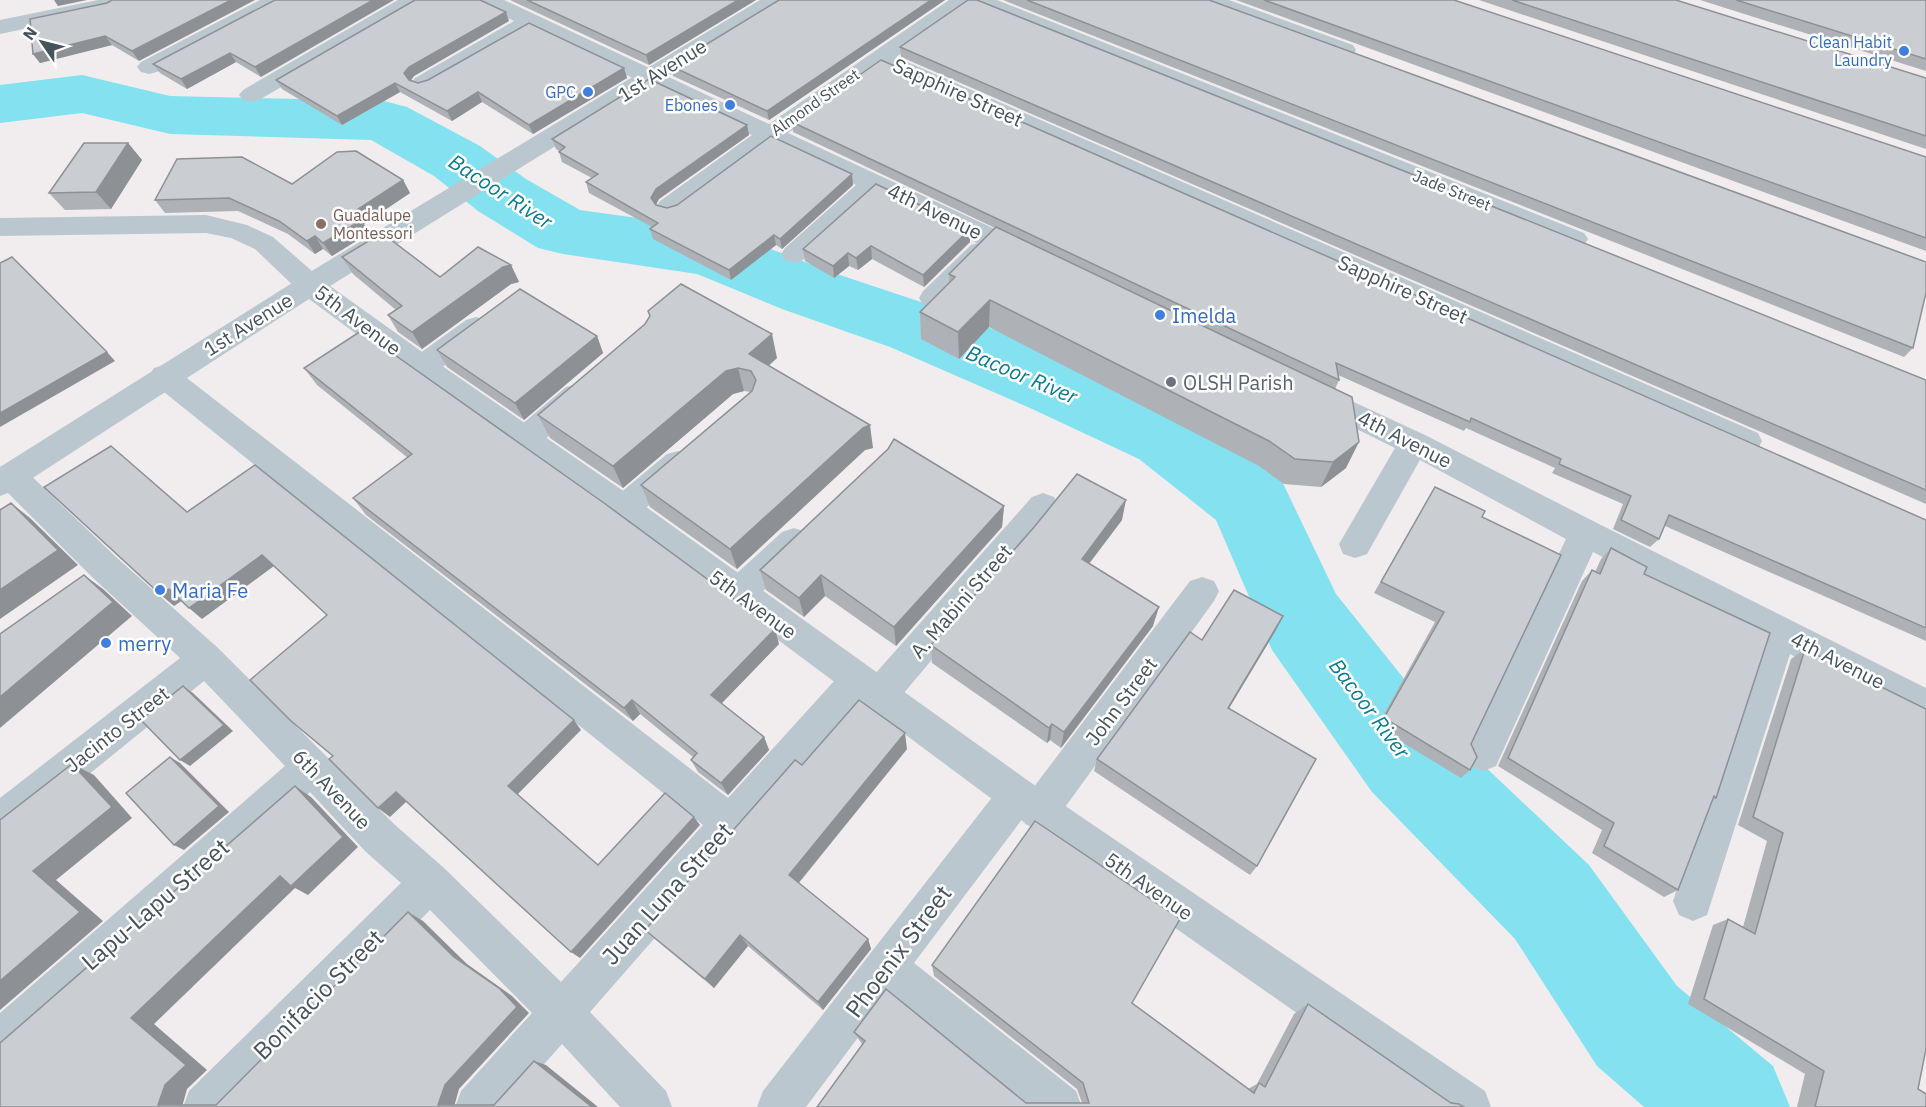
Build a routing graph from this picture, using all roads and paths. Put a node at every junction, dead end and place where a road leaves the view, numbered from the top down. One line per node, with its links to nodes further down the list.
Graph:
1 (115, 0): 10 (street)
2 (276, 0): 13 (street)
3 (414, 0): 16 (street)
4 (487, 0): 9 (street, 4th Avenue)
5 (963, 0): 11 (street, Almond Street)
6 (978, 0): 22 (street, Jade Street)
7 (1209, 0): 12 (street)
8 (768, 1): 14 (street, 1st Avenue)
9 (531, 21): 14 (street, 4th Avenue); 15 (street)
10 (0, 27)
11 (879, 58): 17 (street, Almond Street); 35 (street, Sapphire Street)
12 (1366, 58)
13 (149, 67)
14 (651, 77): 17 (street, 4th Avenue); 25 (street, 1st Avenue)
15 (423, 83)
16 (251, 95)
17 (770, 134): 18 (street, 4th Avenue); 19 (street, Almond Street)
18 (874, 182): 21 (street, 4th Avenue); 23 (street)
19 (669, 207)
20 (0, 227): 25 (street, 5th Avenue)
21 (992, 239): 24 (street, 4th Avenue); 26 (street)
22 (1595, 248)
23 (794, 254)
24 (1056, 270)
25 (310, 285): 28 (street, 5th Avenue); 29 (street, 1st Avenue)
26 (933, 298)
27 (495, 313): 28 (street)
28 (422, 367): 32 (street, 5th Avenue)
29 (164, 376): 36 (street, 1st Avenue); 52 (street)
30 (599, 376): 32 (street)
31 (1287, 382): 34 (street, 4th Avenue)
32 (526, 438): 38 (street, 5th Avenue)
33 (702, 441): 38 (street)
34 (1414, 443): 40 (street, 4th Avenue); 41 (street)
35 (1773, 453)
36 (5, 479): 45 (street, 6th Avenue)
37 (1043, 506): 46 (street, A. Mabini Street)
38 (624, 508): 43 (street, 5th Avenue)
39 (817, 519): 43 (street)
40 (1585, 533): 44 (street, 4th Avenue); 48 (street)
41 (1354, 544)
42 (1203, 591): 50 (street, John Street)
43 (738, 593): 46 (street, 5th Avenue)
44 (1780, 631): 47 (street, 4th Avenue); 54 (street)
45 (206, 659): 49 (street, 6th Avenue); 51 (street, Jacinto Street)
46 (868, 687): 50 (street, 5th Avenue); 52 (street, Juan Luna Street)
47 (1926, 706)
48 (1483, 754)
49 (311, 767): 53 (street, 6th Avenue); 57 (street, Lapu-Lapu Street)
50 (1028, 803): 55 (street, Phoenix Street); 63 (street, 5th Avenue)
51 (0, 822)
52 (730, 823): 56 (street, Juan Luna Street)
53 (430, 882): 56 (street, 6th Avenue); 58 (street, Bonifacio Street)
54 (1693, 901)
55 (886, 967): 61 (street, Phoenix Street); 62 (street)
56 (561, 1012): 59 (street, Juan Luna Street); 60 (street, 6th Avenue)
57 (0, 1041)
58 (205, 1107)
59 (477, 1107)
60 (650, 1107)
61 (779, 1107)
62 (1060, 1107)
63 (1469, 1107)

